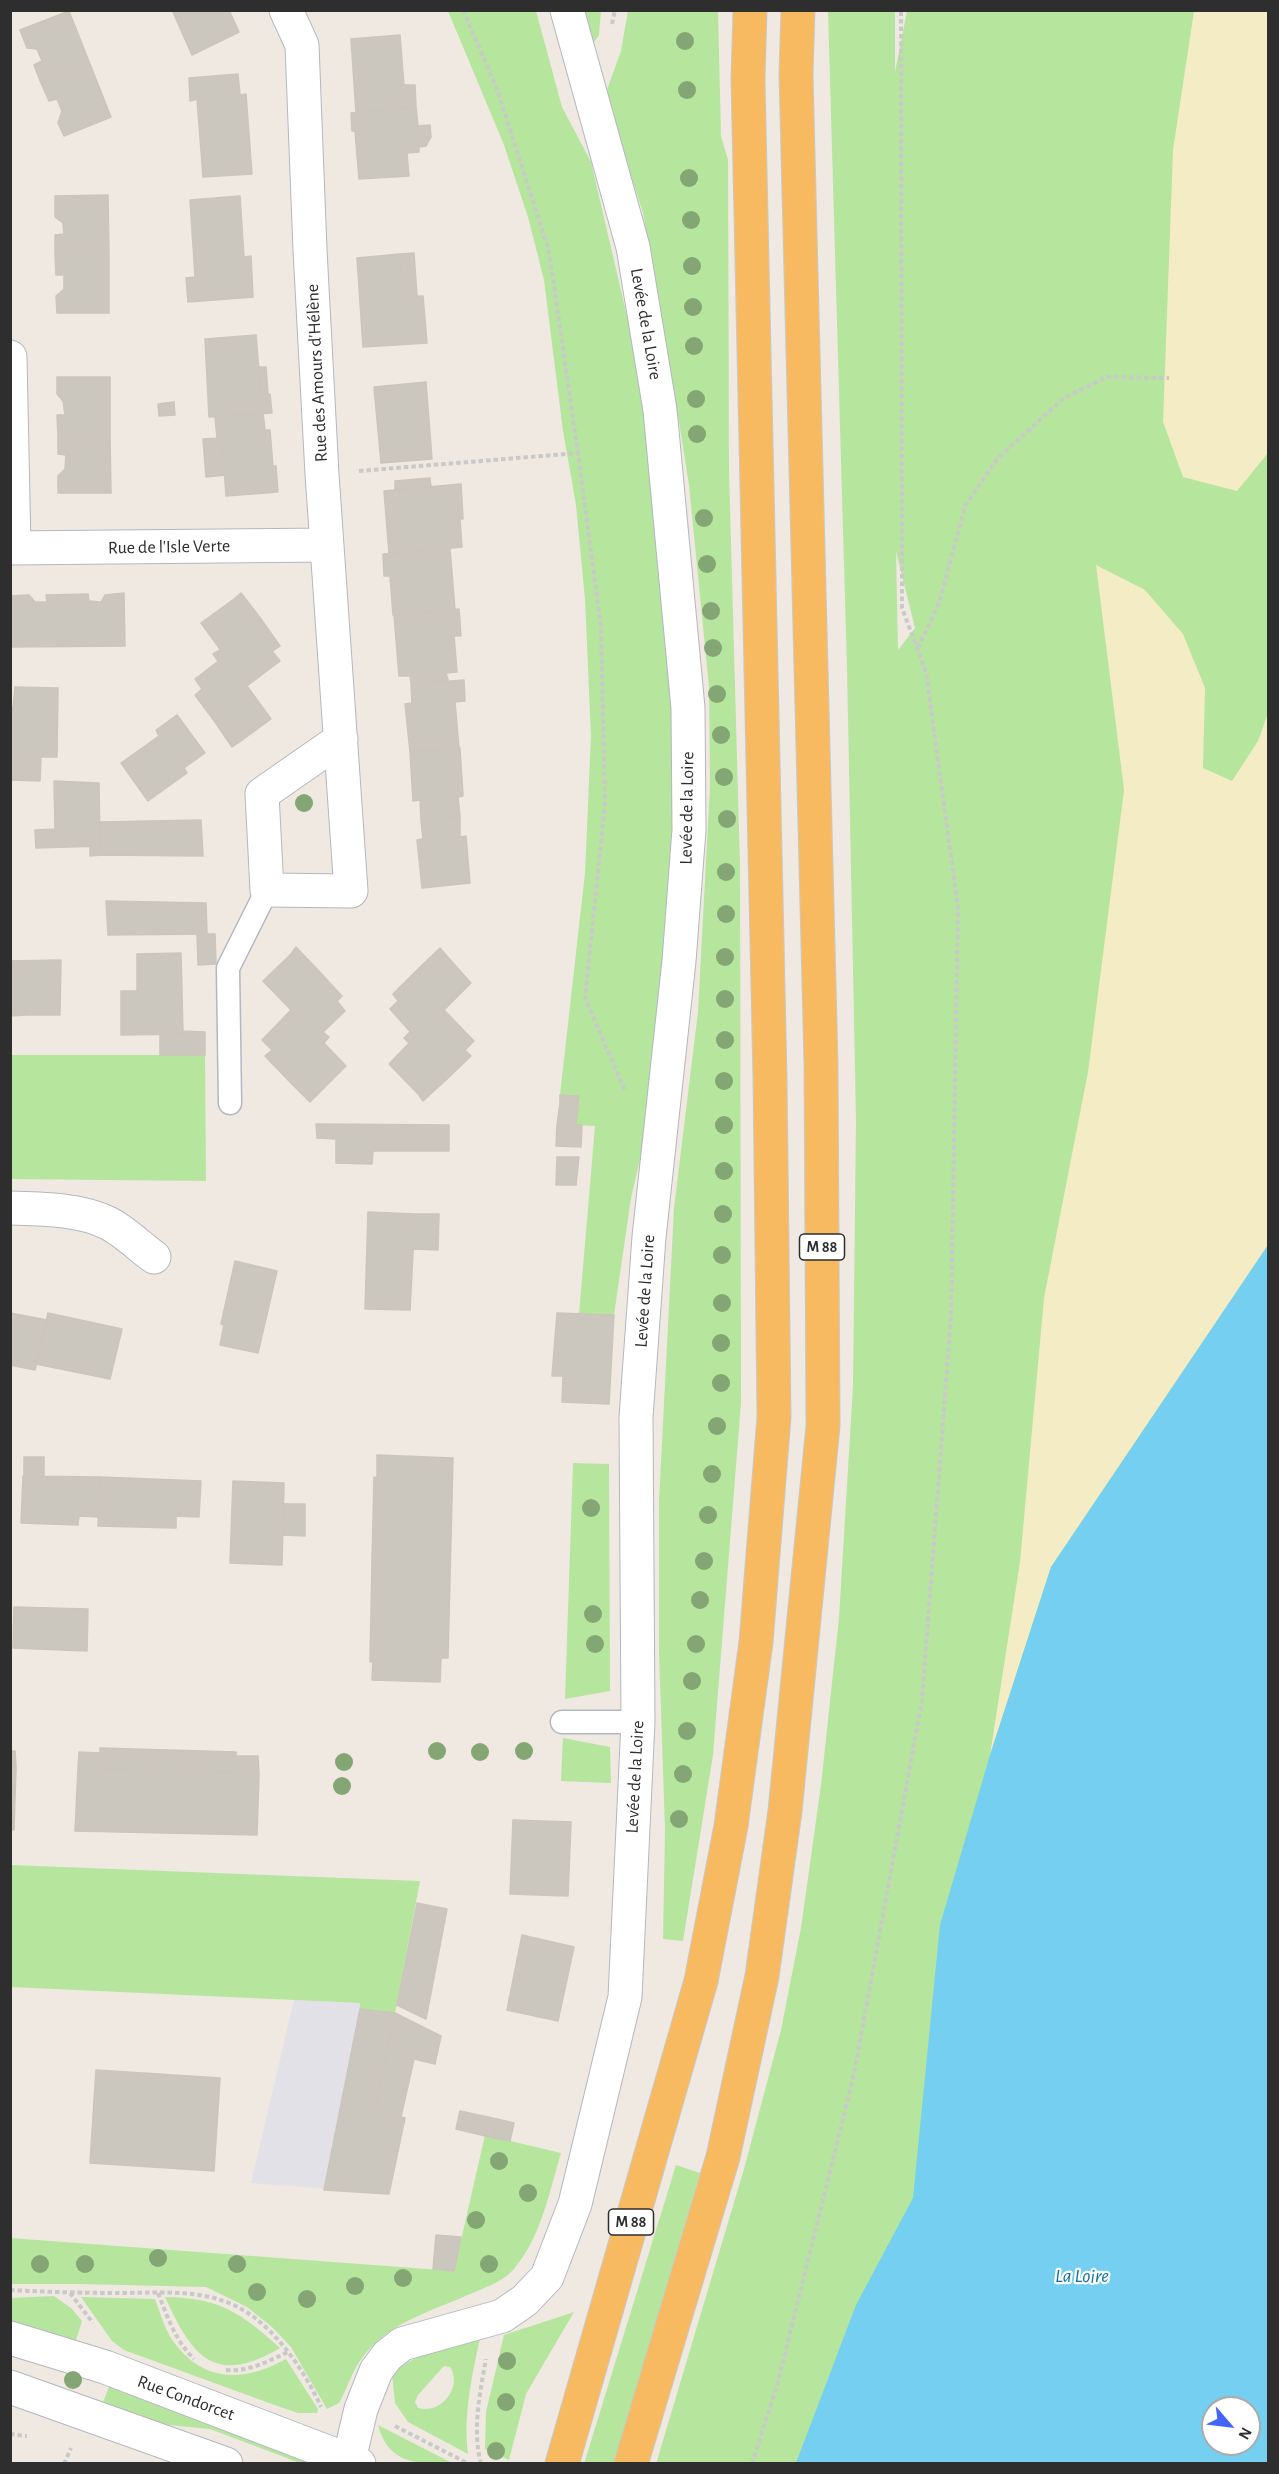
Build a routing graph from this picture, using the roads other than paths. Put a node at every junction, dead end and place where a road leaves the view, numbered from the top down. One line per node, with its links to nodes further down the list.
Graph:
1 (286, 10): 6 (street, Rue des Amours d'Hélène)
2 (567, 10): 14 (street, Levée de la Loire)
3 (750, 10): 19 (highway, M 88)
4 (798, 10): 20 (highway, M 88)
5 (10, 357): 7 (street)
6 (327, 545): 7 (street, Rue de l'Isle Verte); 8 (street, Rue des Amours d'Hélène)
7 (12, 548)
8 (341, 739): 9 (street); 9 (street, Rue des Amours d'Hélène)
9 (267, 890): 10 (lane)
10 (230, 1103)
11 (10, 1208): 12 (street)
12 (154, 1257)
13 (562, 1722): 14 (lane)
14 (638, 1722): 17 (street, Levée de la Loire)
15 (10, 2338): 17 (street, Rue Condorcet)
16 (10, 2387): 18 (street)
17 (352, 2462)
18 (226, 2463)
19 (562, 2463)
20 (631, 2463)

